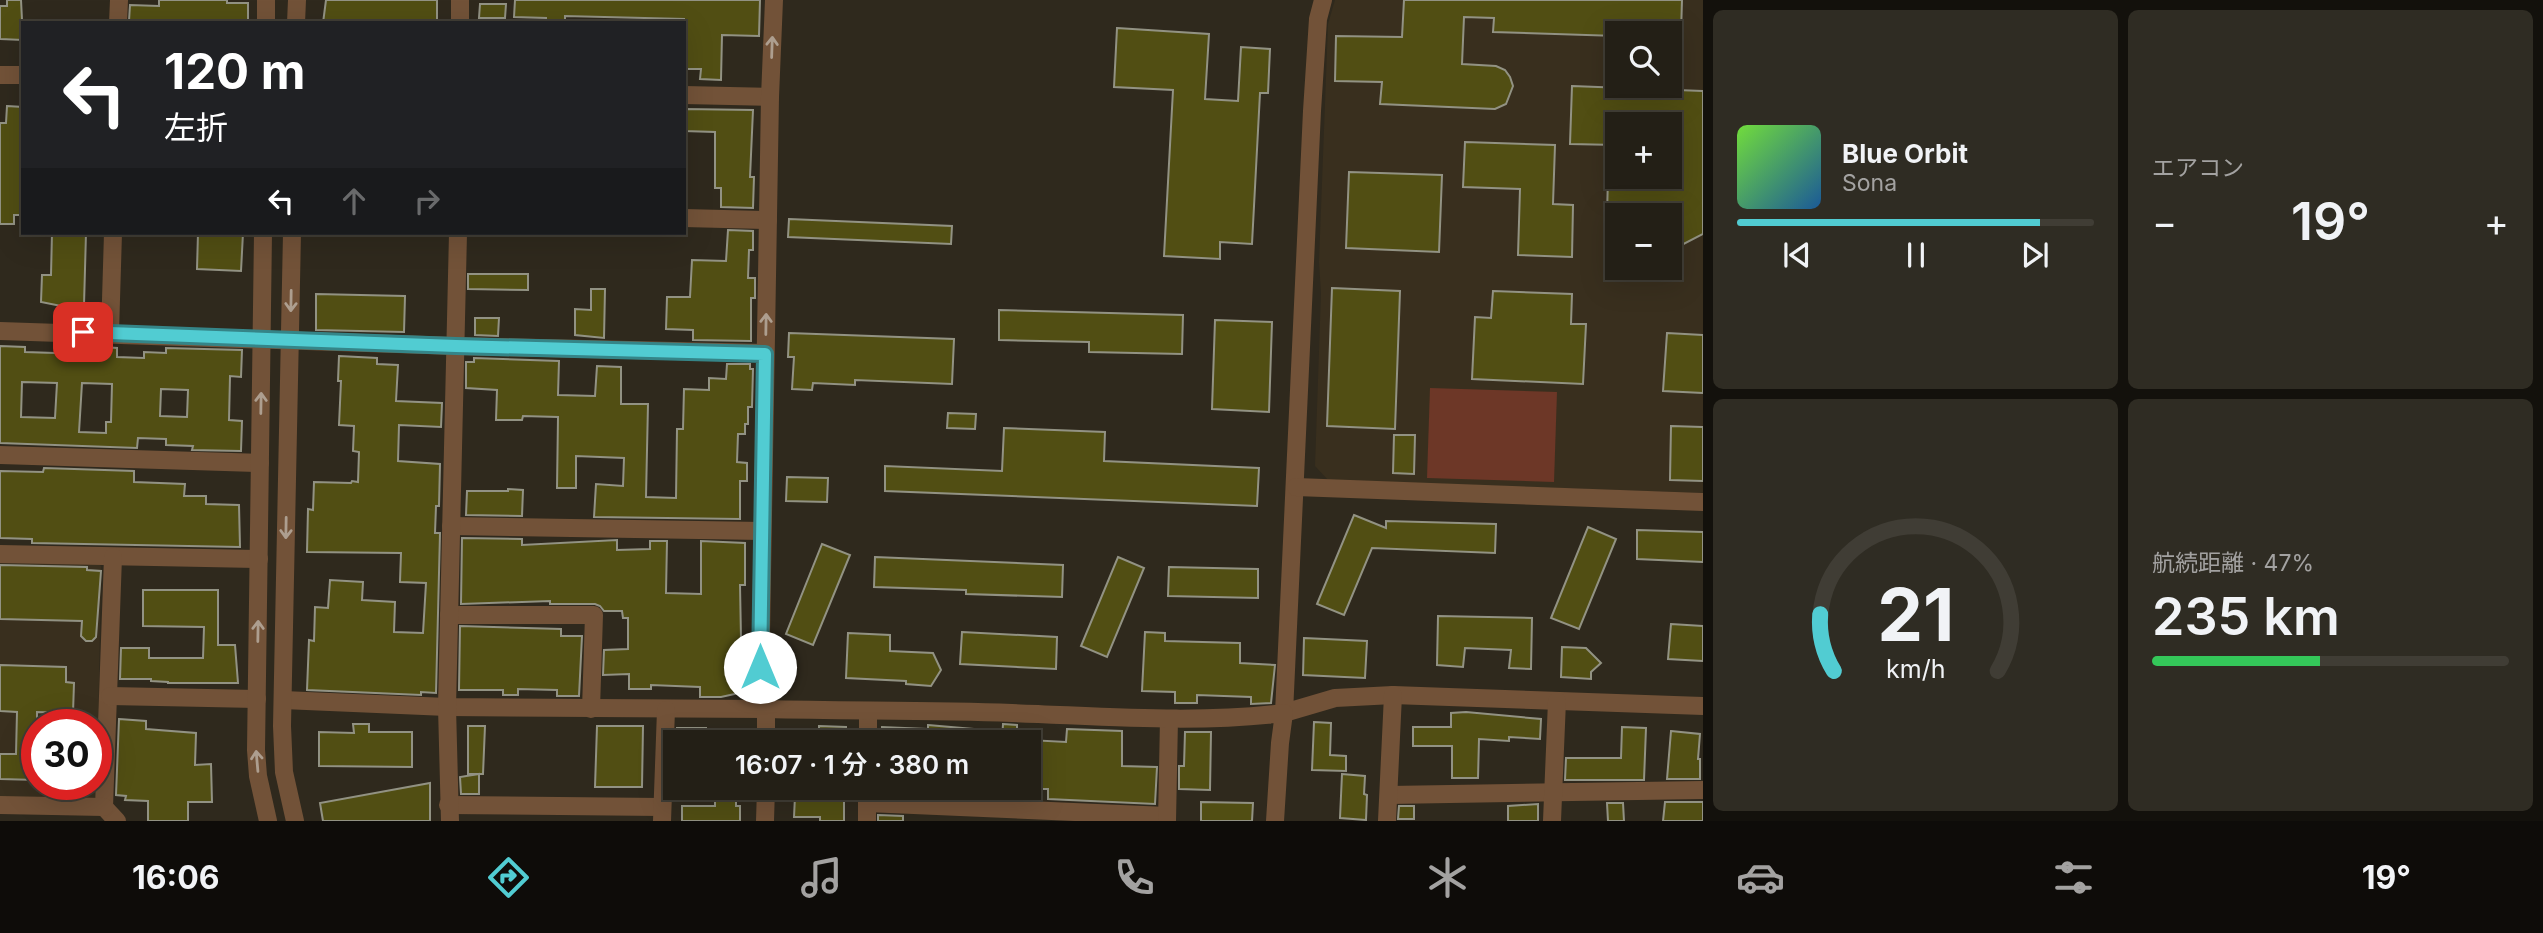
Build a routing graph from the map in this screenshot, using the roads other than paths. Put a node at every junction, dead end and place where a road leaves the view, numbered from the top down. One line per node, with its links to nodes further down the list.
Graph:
1 (119, 0): 7 (street)
2 (266, 0): 8 (street)
3 (297, 0): 9 (street)
4 (460, 0): 10 (street)
5 (774, 0): 14 (street, one-way to 5)
6 (1323, 0): 29 (street)
7 (118, 21)
8 (266, 21)
9 (296, 21)
10 (460, 21)
11 (0, 75): 12 (street)
12 (21, 75)
13 (686, 95): 14 (street)
14 (770, 97): 16 (street)
15 (686, 218): 16 (street)
16 (768, 220): 26 (street, one-way to 16)
17 (113, 235): 22 (street)
18 (263, 235): 23 (street)
19 (292, 235): 24 (street, one-way to 24)
20 (458, 235): 25 (street)
21 (0, 331): 22 (street)
22 (110, 333): 23 (street)
23 (262, 339): 24 (street); 28 (street, one-way to 23)
24 (290, 340): 25 (street); 40 (street, one-way to 40)
25 (456, 346): 26 (street); 31 (street)
26 (765, 354): 32 (street)
27 (0, 455): 28 (street)
28 (260, 463): 35 (street)
29 (1296, 487): 30 (street); 48 (street)
30 (1703, 502)
31 (451, 526): 32 (street); 36 (street)
32 (762, 531): 45 (street)
33 (0, 554): 34 (street)
34 (113, 556): 35 (street); 38 (street)
35 (259, 559): 39 (street, one-way to 35)
36 (449, 615): 43 (street); 44 (street)
37 (1393, 695): 41 (street); 48 (street); 54 (street)
38 (110, 696): 39 (street); 58 (street)
39 (257, 699): 64 (street, one-way to 39)
40 (283, 700): 43 (street); 65 (street)
41 (1557, 701): 42 (street); 53 (street)
42 (1703, 706)
43 (447, 707): 44 (street); 59 (street)
44 (591, 709): 46 (street)
45 (766, 709): 46 (street); 47 (street); 50 (street)
46 (666, 710): 61 (street)
47 (868, 711): 49 (street); 51 (street)
48 (1284, 713): 49 (street); 67 (street)
49 (1169, 719): 62 (street)
50 (766, 730)
51 (868, 730)
52 (1703, 790): 53 (street)
53 (1553, 793): 54 (street); 69 (street)
54 (1389, 795): 68 (street)
55 (766, 800): 66 (street)
56 (867, 804): 62 (street)
57 (0, 806): 58 (street)
58 (104, 807): 63 (street)
59 (449, 813): 60 (street)
60 (577, 814): 61 (street)
61 (662, 814)
62 (1167, 819)
63 (117, 821)
64 (268, 821)
65 (295, 821)
66 (765, 821)
67 (1275, 821)
68 (1387, 821)
69 (1552, 821)

